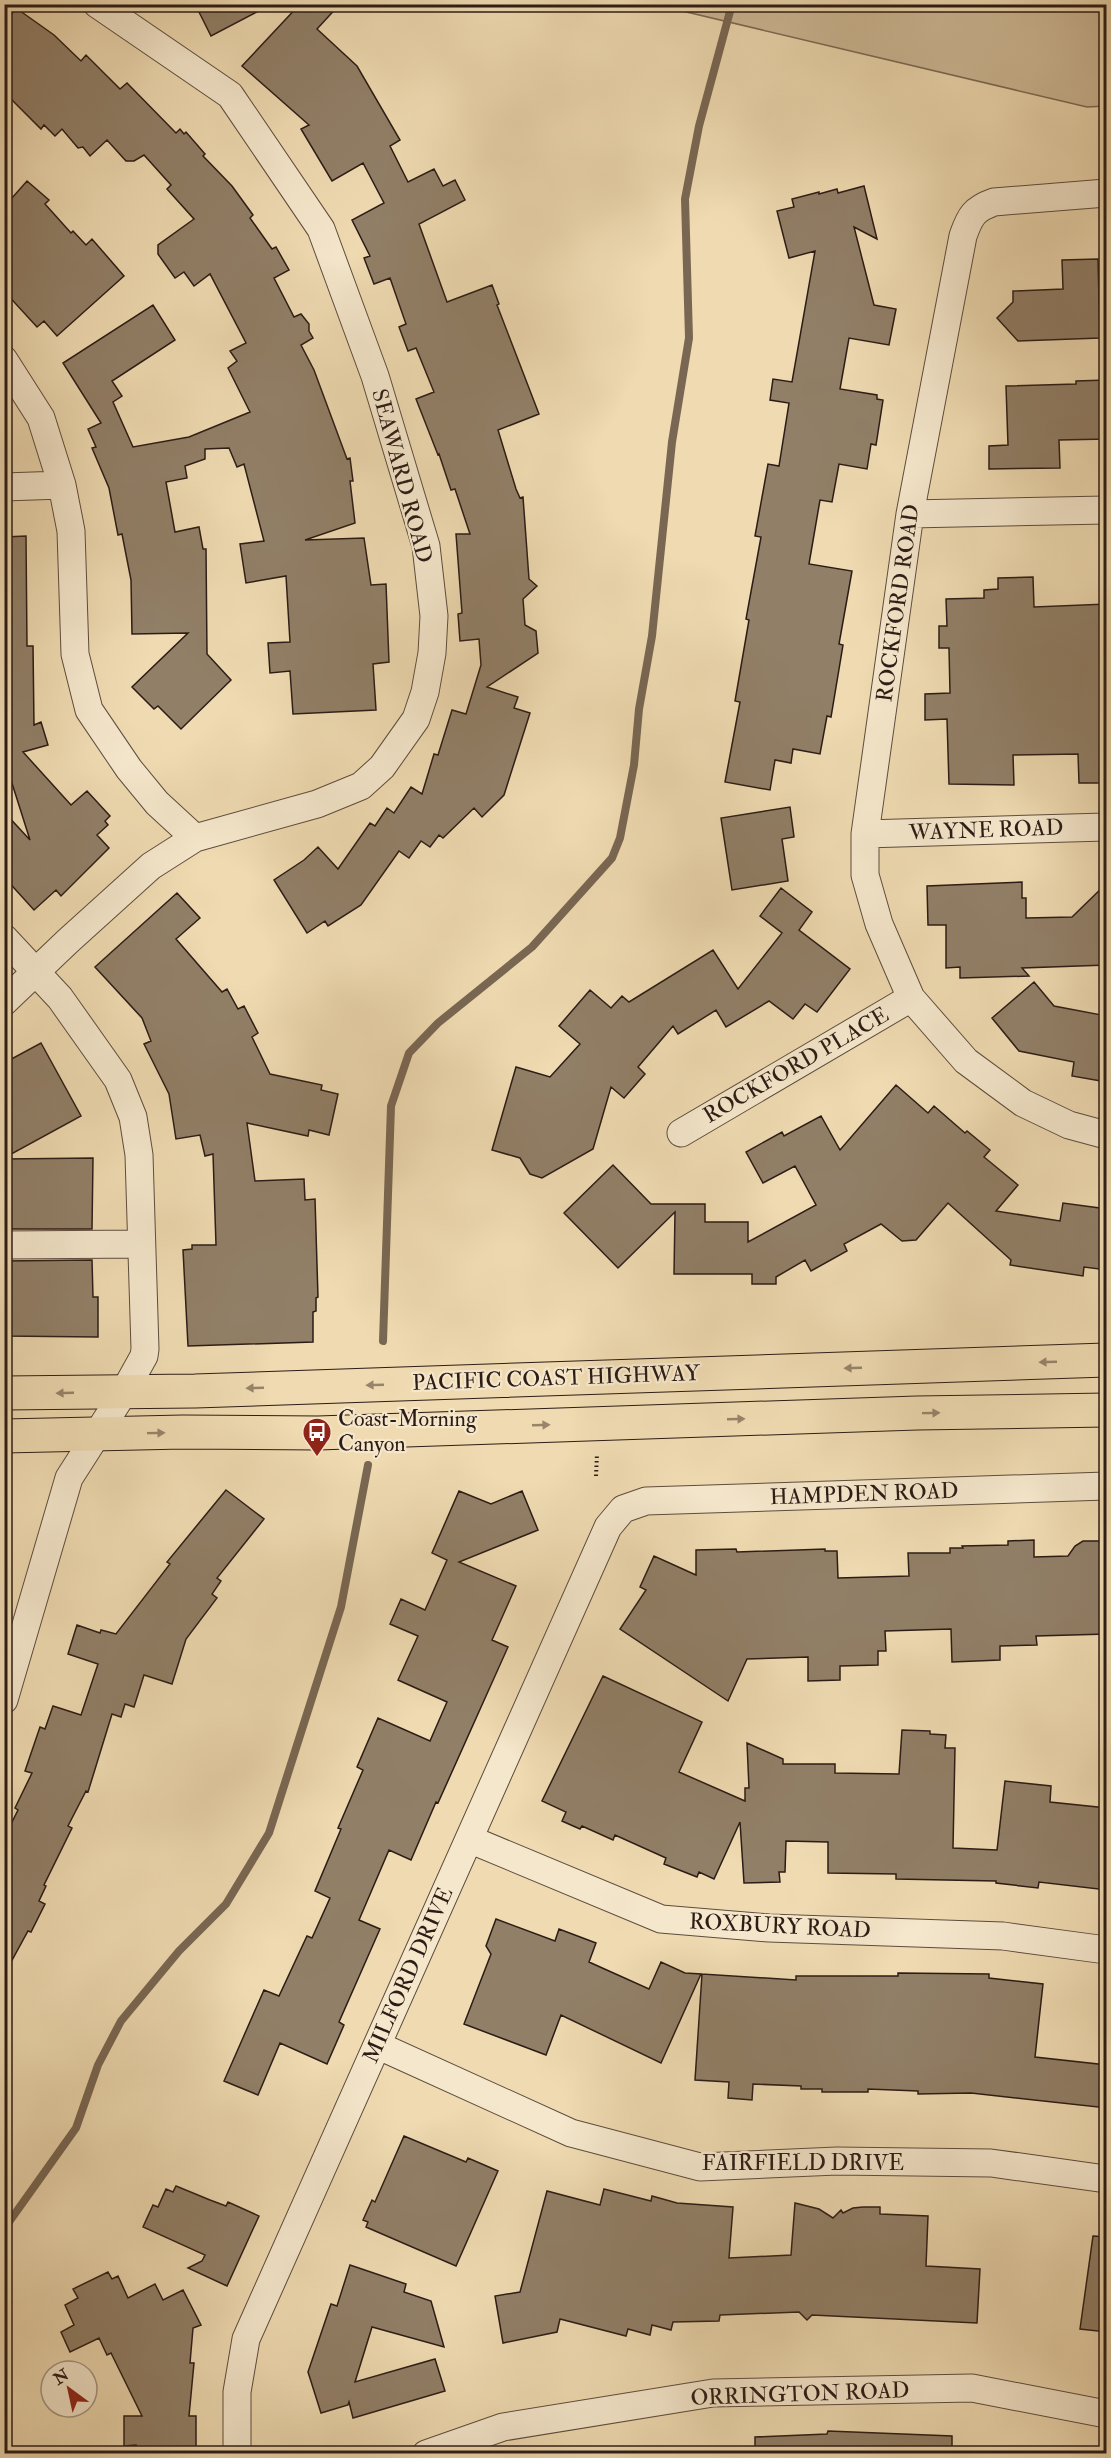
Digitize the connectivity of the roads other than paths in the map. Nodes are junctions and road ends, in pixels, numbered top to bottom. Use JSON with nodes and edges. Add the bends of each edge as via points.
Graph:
{"nodes":[{"id":1,"x":97,"y":4,"type":"edge"},
{"id":2,"x":1107,"y":193,"type":"edge"},
{"id":3,"x":4,"y":360,"type":"edge"},
{"id":4,"x":62,"y":485,"type":"junction"},
{"id":5,"x":4,"y":487,"type":"edge"},
{"id":6,"x":1107,"y":510,"type":"edge"},
{"id":7,"x":910,"y":514,"type":"junction"},
{"id":8,"x":1107,"y":827,"type":"edge"},
{"id":9,"x":865,"y":834,"type":"junction"},
{"id":10,"x":195,"y":838,"type":"junction"},
{"id":11,"x":4,"y":938,"type":"edge"},
{"id":12,"x":38,"y":972,"type":"junction"},
{"id":13,"x":911,"y":998,"type":"junction"},
{"id":14,"x":4,"y":1002,"type":"edge"},
{"id":15,"x":681,"y":1133,"type":"dead end"},
{"id":16,"x":1107,"y":1135,"type":"edge"},
{"id":17,"x":141,"y":1244,"type":"junction"},
{"id":18,"x":4,"y":1245,"type":"edge"},
{"id":19,"x":1107,"y":1360,"type":"edge"},
{"id":20,"x":124,"y":1392,"type":"junction"},
{"id":21,"x":4,"y":1393,"type":"edge"},
{"id":22,"x":1107,"y":1410,"type":"edge"},
{"id":23,"x":97,"y":1434,"type":"junction"},
{"id":24,"x":4,"y":1436,"type":"edge"},
{"id":25,"x":1107,"y":1486,"type":"edge"},
{"id":26,"x":623,"y":1509,"type":"joint"},
{"id":27,"x":7,"y":1686,"type":"edge"},
{"id":28,"x":469,"y":1839,"type":"junction"},
{"id":29,"x":1107,"y":1950,"type":"edge"},
{"id":30,"x":377,"y":2045,"type":"junction"},
{"id":31,"x":1107,"y":2179,"type":"edge"},
{"id":32,"x":1107,"y":2414,"type":"edge"},
{"id":33,"x":237,"y":2454,"type":"edge"},
{"id":34,"x":426,"y":2454,"type":"edge"}],
"edges":[{"from":1,"to":10,"type":"street","name":"SEAWARD ROAD","via":[[230,95],[321,229],[375,376],[426,546],[434,616],[425,692],[416,720],[382,767],[361,786],[317,804]]},
{"from":2,"to":7,"type":"street","name":"ROCKFORD ROAD","via":[[994,202],[978,208],[968,221]]},
{"from":3,"to":4,"type":"street","via":[[41,418]]},
{"from":4,"to":5,"type":"street"},
{"from":4,"to":10,"type":"street","via":[[71,531],[75,654],[89,710],[157,803]]},
{"from":6,"to":7,"type":"street"},
{"from":7,"to":9,"type":"street","name":"ROCKFORD ROAD"},
{"from":8,"to":9,"type":"street","name":"WAYNE ROAD"},
{"from":9,"to":13,"type":"street","name":"ROCKFORD ROAD","via":[[865,875],[879,924]]},
{"from":10,"to":12,"type":"street","name":"SEAWARD ROAD","via":[[151,866]]},
{"from":11,"to":12,"type":"street"},
{"from":12,"to":14,"type":"street","name":"SEAWARD ROAD"},
{"from":12,"to":17,"type":"street","via":[[118,1080],[133,1117],[140,1155]]},
{"from":13,"to":15,"type":"street","name":"ROCKFORD PLACE"},
{"from":13,"to":16,"type":"street","name":"ROCKFORD ROAD","via":[[966,1061],[1023,1103],[1069,1125]]},
{"from":17,"to":18,"type":"street"},
{"from":17,"to":20,"type":"street","via":[[145,1349]]},
{"from":19,"to":20,"type":"highway","name":"PACIFIC COAST HIGHWAY","one_way":true},
{"from":20,"to":21,"type":"highway","name":"PACIFIC COAST HIGHWAY","one_way":true},
{"from":20,"to":23,"type":"street"},
{"from":23,"to":22,"type":"highway","name":"PACIFIC COAST HIGHWAY","one_way":true,"via":[[318,1433]]},
{"from":23,"to":24,"type":"highway","name":"PACIFIC COAST HIGHWAY"},
{"from":23,"to":27,"type":"street","via":[[69,1478]]},
{"from":25,"to":26,"type":"street","name":"HAMPDEN ROAD","via":[[646,1501]]},
{"from":26,"to":28,"type":"street","name":"MILFORD DRIVE","via":[[608,1527]]},
{"from":28,"to":29,"type":"street","name":"ROXBURY ROAD","via":[[661,1919],[769,1928],[1003,1936]]},
{"from":28,"to":30,"type":"street","name":"MILFORD DRIVE"},
{"from":30,"to":31,"type":"street","name":"FAIRFIELD DRIVE","via":[[571,2133],[700,2166],[837,2161],[991,2163]]},
{"from":30,"to":33,"type":"street","name":"MILFORD DRIVE","via":[[246,2339],[237,2392]]},
{"from":32,"to":34,"type":"street","name":"ORRINGTON ROAD","via":[[972,2388],[713,2393],[503,2427]]}]}
